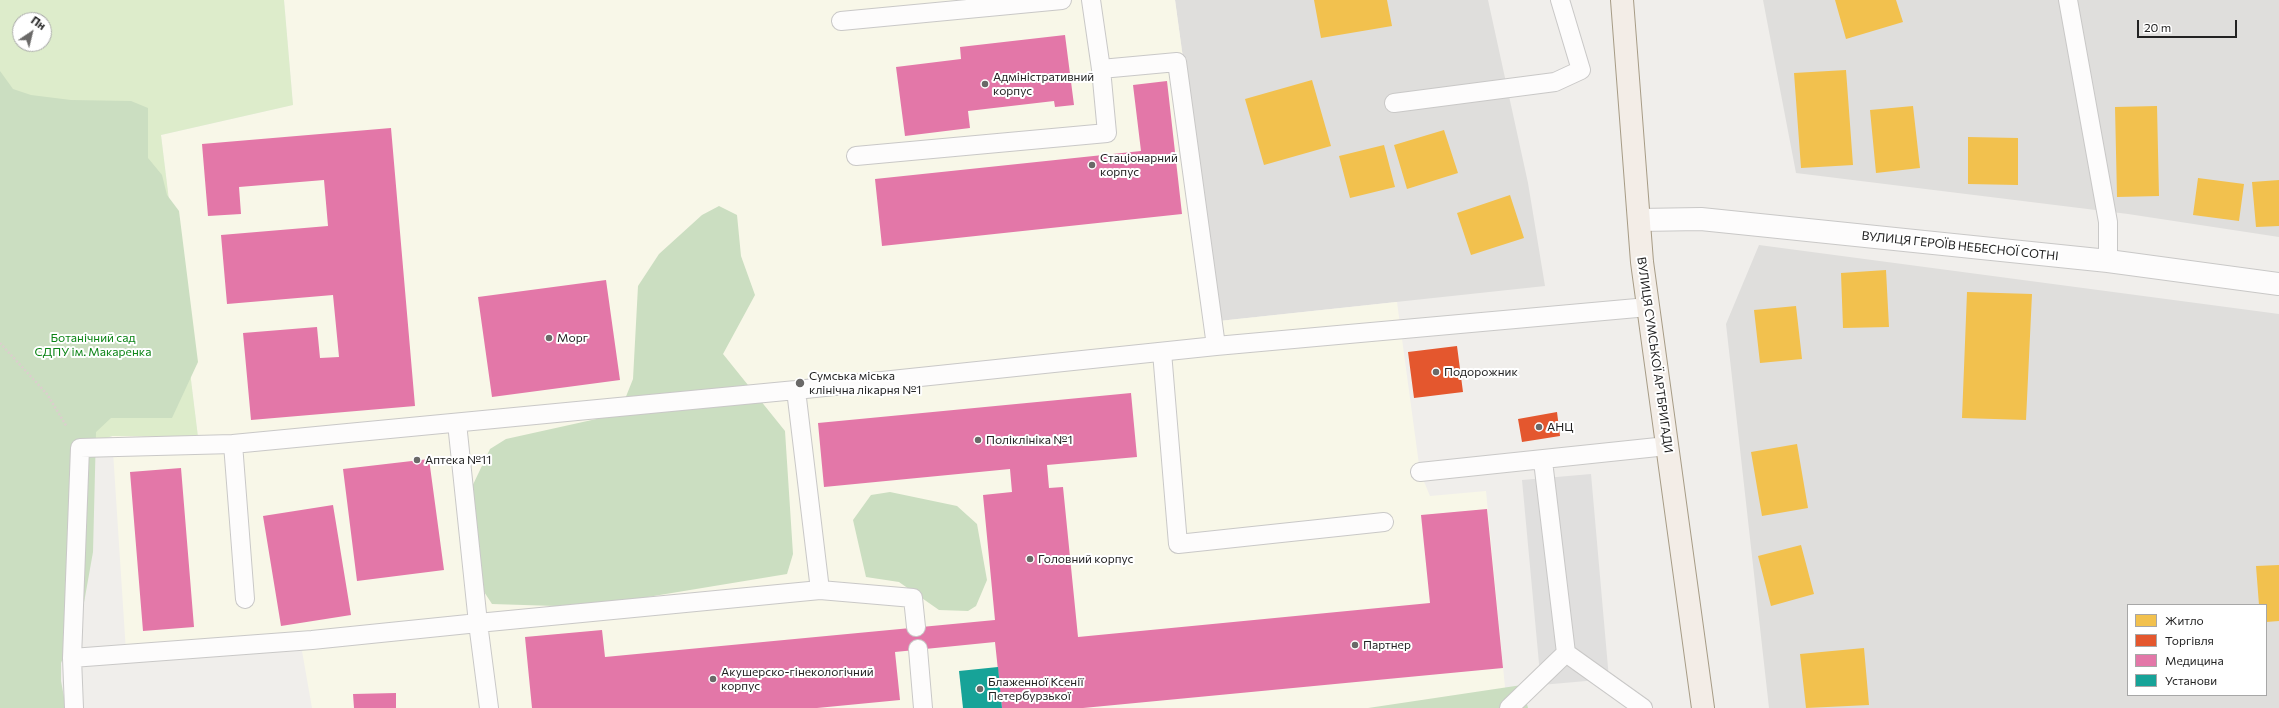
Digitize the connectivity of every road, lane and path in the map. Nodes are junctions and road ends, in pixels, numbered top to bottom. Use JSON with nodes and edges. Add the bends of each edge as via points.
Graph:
{"nodes":[{"id":1,"x":1062,"y":0,"type":"edge"},
{"id":2,"x":1091,"y":0,"type":"edge"},
{"id":3,"x":1560,"y":0,"type":"edge"},
{"id":4,"x":1622,"y":0,"type":"edge"},
{"id":5,"x":2068,"y":0,"type":"edge"},
{"id":6,"x":841,"y":21,"type":"dead end"},
{"id":7,"x":1101,"y":69,"type":"junction"},
{"id":8,"x":1394,"y":103,"type":"dead end"},
{"id":9,"x":856,"y":156,"type":"dead end"},
{"id":10,"x":1639,"y":220,"type":"junction"},
{"id":11,"x":2108,"y":261,"type":"junction"},
{"id":12,"x":2279,"y":284,"type":"edge"},
{"id":13,"x":1648,"y":307,"type":"junction"},
{"id":14,"x":0,"y":343,"type":"edge"},
{"id":15,"x":1216,"y":346,"type":"junction"},
{"id":16,"x":1162,"y":352,"type":"junction"},
{"id":17,"x":796,"y":390,"type":"junction"},
{"id":18,"x":457,"y":423,"type":"junction"},
{"id":19,"x":233,"y":444,"type":"junction"},
{"id":20,"x":1667,"y":446,"type":"junction"},
{"id":21,"x":80,"y":448,"type":"junction"},
{"id":22,"x":1543,"y":460,"type":"junction"},
{"id":23,"x":1420,"y":472,"type":"dead end"},
{"id":24,"x":1384,"y":522,"type":"dead end"},
{"id":25,"x":820,"y":590,"type":"junction"},
{"id":26,"x":245,"y":600,"type":"dead end"},
{"id":27,"x":478,"y":623,"type":"junction"},
{"id":28,"x":916,"y":628,"type":"dead end"},
{"id":29,"x":918,"y":650,"type":"dead end"},
{"id":30,"x":1566,"y":654,"type":"junction"},
{"id":31,"x":72,"y":658,"type":"junction"},
{"id":32,"x":74,"y":708,"type":"edge"},
{"id":33,"x":489,"y":708,"type":"edge"},
{"id":34,"x":923,"y":708,"type":"edge"},
{"id":35,"x":1509,"y":708,"type":"edge"},
{"id":36,"x":1643,"y":708,"type":"edge"},
{"id":37,"x":1703,"y":708,"type":"edge"}],
"edges":[{"from":1,"to":6,"type":"lane"},
{"from":2,"to":7,"type":"lane"},
{"from":3,"to":8,"type":"lane","via":[[1581,70],[1555,82]]},
{"from":4,"to":10,"type":"main road","name":"ВУЛИЦЯ СУМСЬКОЇ АРТБРИГАДИ"},
{"from":5,"to":11,"type":"lane","via":[[2108,222]]},
{"from":7,"to":9,"type":"lane","via":[[1107,133]]},
{"from":7,"to":15,"type":"lane","via":[[1177,62]]},
{"from":10,"to":11,"type":"street","name":"ВУЛИЦЯ ГЕРОЇВ НЕБЕСНОЇ СОТНІ","via":[[1701,219]]},
{"from":10,"to":13,"type":"main road","name":"ВУЛИЦЯ СУМСЬКОЇ АРТБРИГАДИ"},
{"from":11,"to":12,"type":"street","name":"ВУЛИЦЯ ГЕРОЇВ НЕБЕСНОЇ СОТНІ"},
{"from":13,"to":15,"type":"lane"},
{"from":13,"to":20,"type":"main road","name":"ВУЛИЦЯ СУМСЬКОЇ АРТБРИГАДИ"},
{"from":14,"to":21,"type":"path","via":[[46,394]]},
{"from":15,"to":16,"type":"lane"},
{"from":16,"to":17,"type":"lane"},
{"from":16,"to":24,"type":"lane","via":[[1178,544]]},
{"from":17,"to":18,"type":"lane"},
{"from":17,"to":25,"type":"lane"},
{"from":18,"to":19,"type":"lane"},
{"from":18,"to":27,"type":"lane"},
{"from":19,"to":21,"type":"lane"},
{"from":19,"to":26,"type":"lane"},
{"from":20,"to":22,"type":"lane"},
{"from":20,"to":37,"type":"main road","name":"ВУЛИЦЯ СУМСЬКОЇ АРТБРИГАДИ"},
{"from":21,"to":31,"type":"lane"},
{"from":22,"to":23,"type":"lane"},
{"from":22,"to":30,"type":"lane"},
{"from":25,"to":27,"type":"lane"},
{"from":25,"to":28,"type":"lane","via":[[913,598]]},
{"from":27,"to":31,"type":"lane","via":[[312,640]]},
{"from":27,"to":33,"type":"lane"},
{"from":29,"to":34,"type":"lane"},
{"from":30,"to":35,"type":"lane"},
{"from":30,"to":36,"type":"lane"},
{"from":31,"to":32,"type":"lane"}]}
